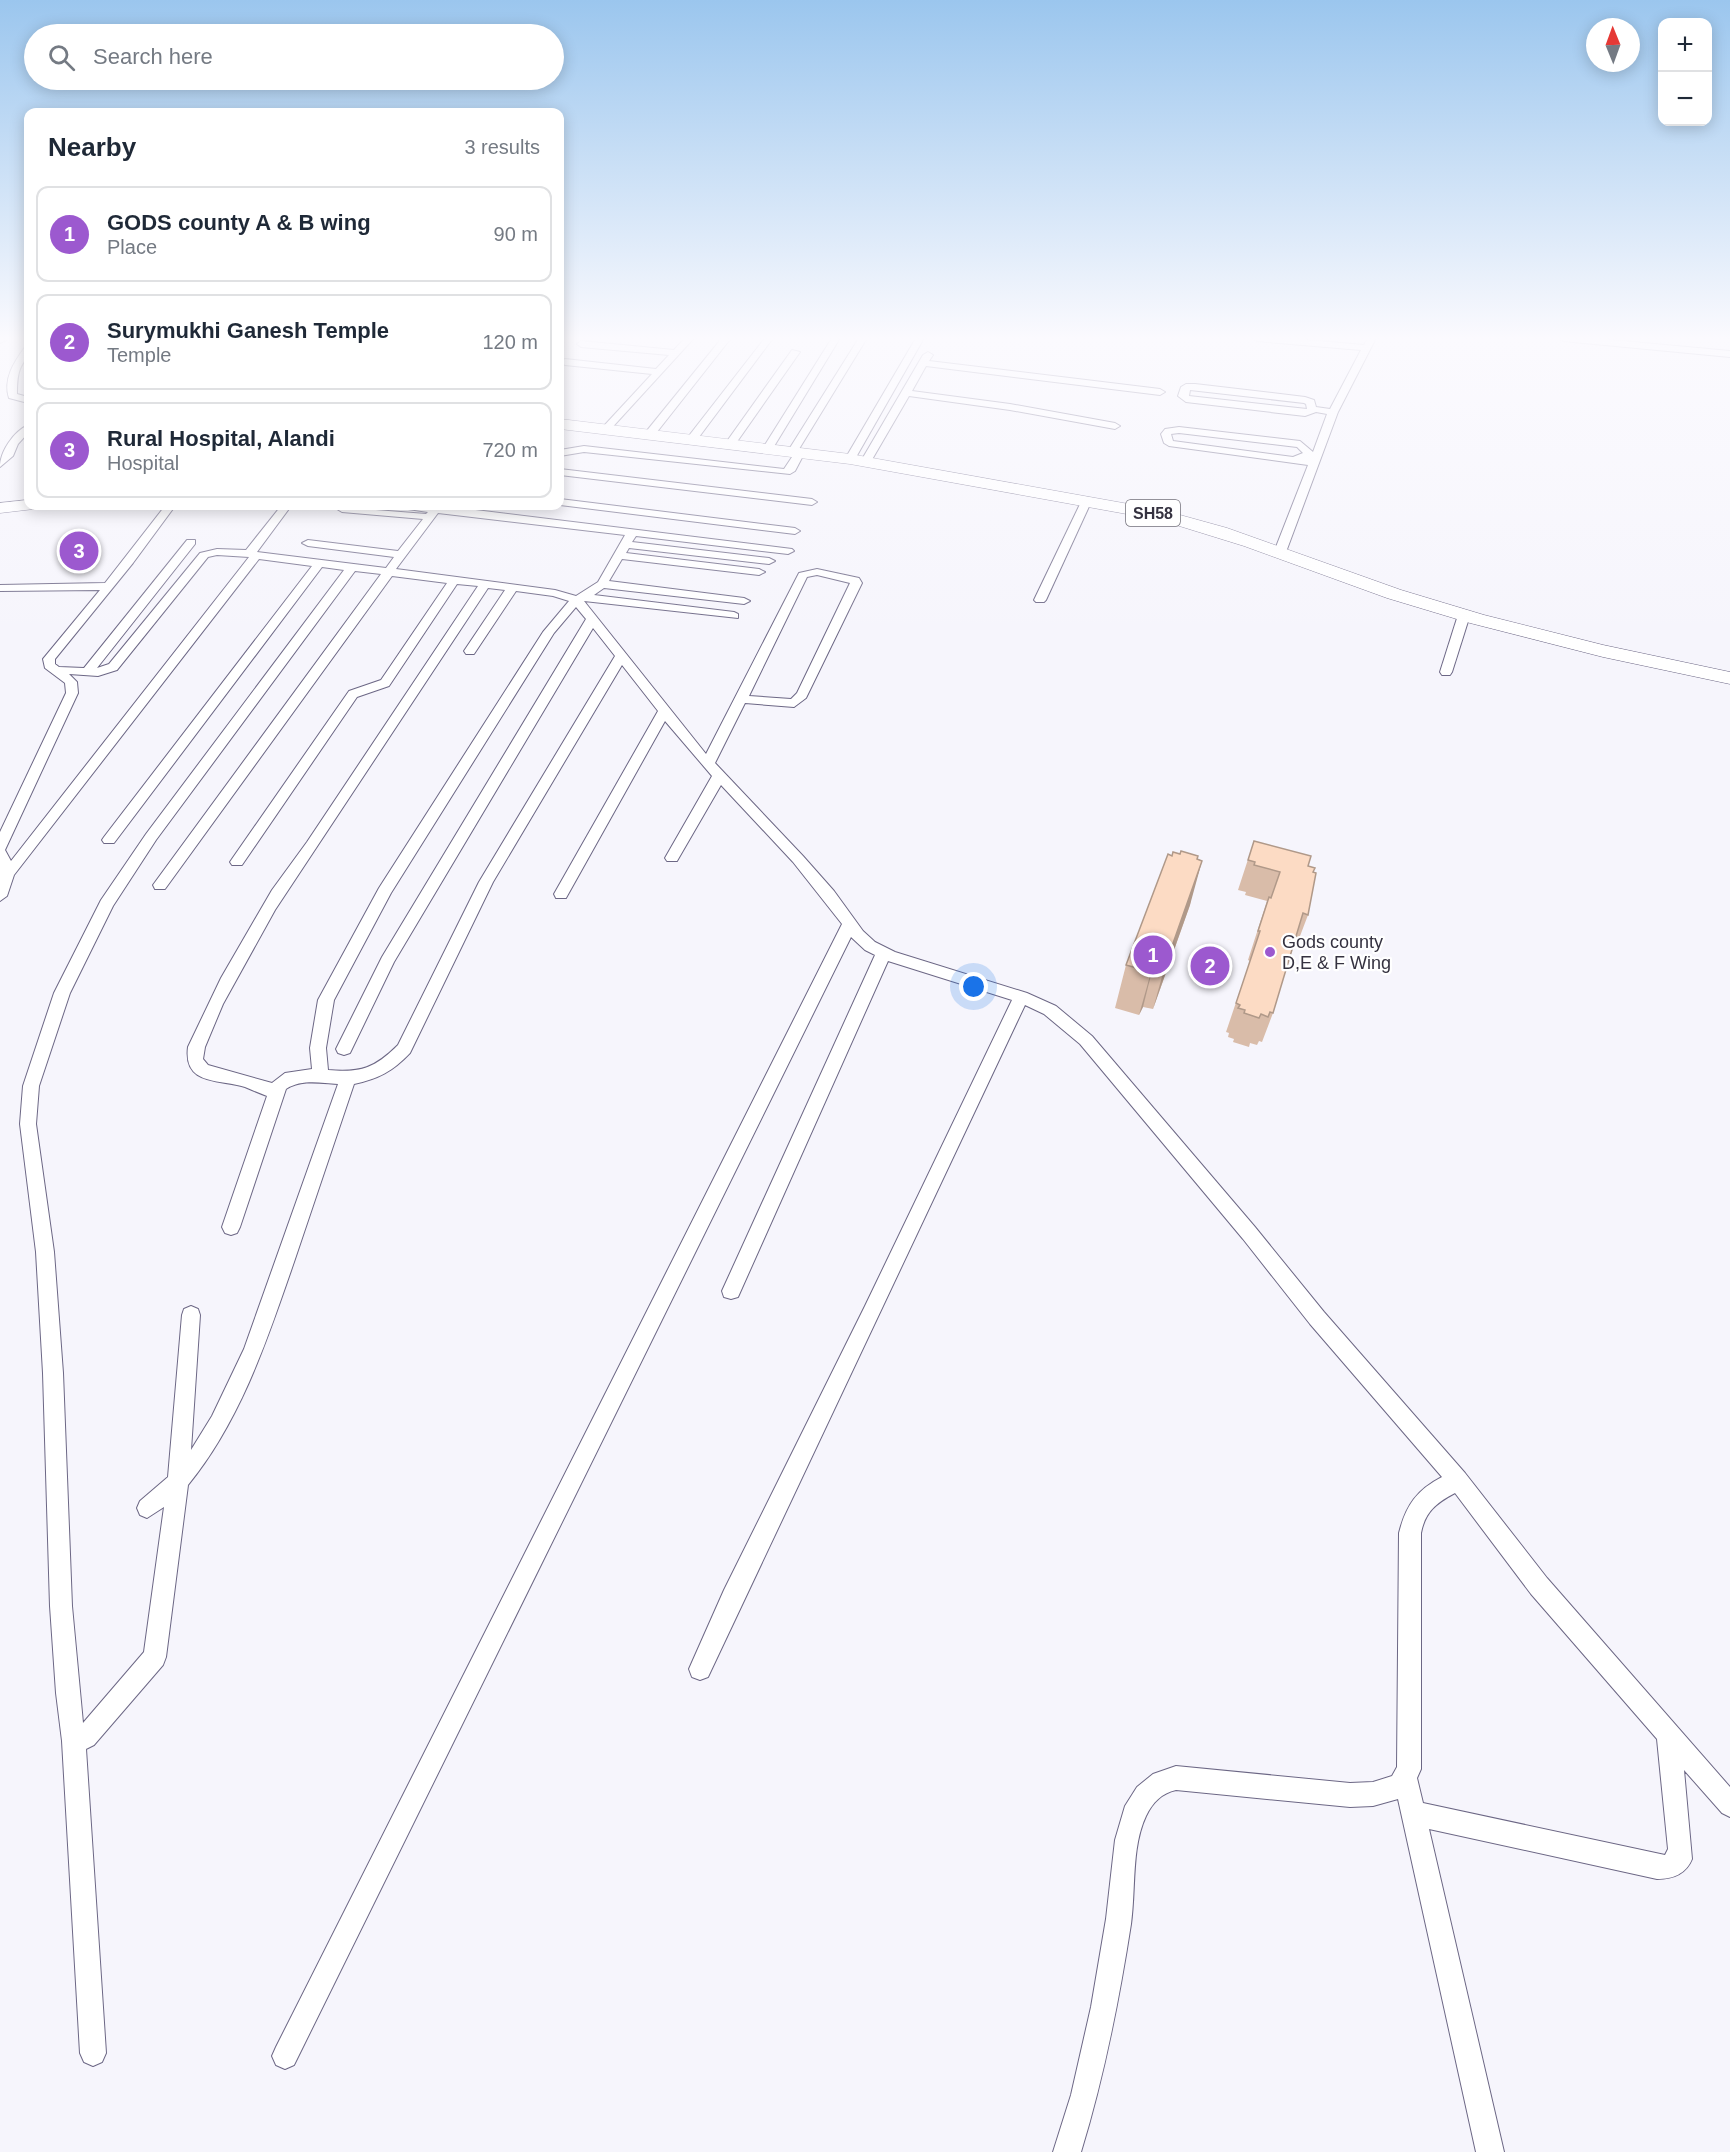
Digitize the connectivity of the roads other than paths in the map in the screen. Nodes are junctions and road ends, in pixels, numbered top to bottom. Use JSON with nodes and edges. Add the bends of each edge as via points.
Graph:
{"nodes":[{"id":1,"x":18,"y":438,"type":"edge"},
{"id":2,"x":678,"y":438,"type":"edge"},
{"id":3,"x":734,"y":438,"type":"edge"},
{"id":4,"x":774,"y":438,"type":"edge"},
{"id":5,"x":805,"y":438,"type":"edge"},
{"id":6,"x":868,"y":438,"type":"edge"},
{"id":7,"x":874,"y":438,"type":"edge"},
{"id":8,"x":1167,"y":438,"type":"edge"},
{"id":9,"x":1252,"y":438,"type":"edge"},
{"id":10,"x":1323,"y":438,"type":"edge"},
{"id":11,"x":692,"y":440,"type":"joint"},
{"id":12,"x":730,"y":444,"type":"junction"},
{"id":13,"x":768,"y":448,"type":"junction"},
{"id":14,"x":564,"y":452,"type":"edge"},
{"id":15,"x":797,"y":452,"type":"junction"},
{"id":16,"x":858,"y":460,"type":"junction"},
{"id":17,"x":1295,"y":460,"type":"junction"},
{"id":18,"x":1314,"y":463,"type":"junction"},
{"id":19,"x":0,"y":464,"type":"edge"},
{"id":20,"x":564,"y":472,"type":"edge"},
{"id":21,"x":1087,"y":500,"type":"junction"},
{"id":22,"x":564,"y":502,"type":"edge"},
{"id":23,"x":812,"y":502,"type":"dead end"},
{"id":24,"x":24,"y":505,"type":"edge"},
{"id":25,"x":0,"y":508,"type":"edge"},
{"id":26,"x":167,"y":510,"type":"edge"},
{"id":27,"x":283,"y":510,"type":"edge"},
{"id":28,"x":434,"y":510,"type":"edge"},
{"id":29,"x":795,"y":531,"type":"dead end"},
{"id":30,"x":632,"y":533,"type":"junction"},
{"id":31,"x":191,"y":542,"type":"dead end"},
{"id":32,"x":308,"y":543,"type":"dead end"},
{"id":33,"x":625,"y":544,"type":"junction"},
{"id":34,"x":788,"y":551,"type":"dead end"},
{"id":35,"x":1280,"y":552,"type":"junction"},
{"id":36,"x":253,"y":554,"type":"junction"},
{"id":37,"x":401,"y":555,"type":"junction"},
{"id":38,"x":619,"y":555,"type":"junction"},
{"id":39,"x":769,"y":561,"type":"dead end"},
{"id":40,"x":319,"y":564,"type":"junction"},
{"id":41,"x":351,"y":568,"type":"junction"},
{"id":42,"x":388,"y":572,"type":"junction"},
{"id":43,"x":759,"y":572,"type":"dead end"},
{"id":44,"x":454,"y":580,"type":"junction"},
{"id":45,"x":485,"y":584,"type":"junction"},
{"id":46,"x":602,"y":584,"type":"junction"},
{"id":47,"x":109,"y":586,"type":"junction"},
{"id":48,"x":513,"y":587,"type":"junction"},
{"id":49,"x":0,"y":588,"type":"edge"},
{"id":50,"x":581,"y":599,"type":"junction"},
{"id":51,"x":1040,"y":600,"type":"dead end"},
{"id":52,"x":744,"y":601,"type":"dead end"},
{"id":53,"x":1464,"y":615,"type":"junction"},
{"id":54,"x":734,"y":616,"type":"dead end"},
{"id":55,"x":593,"y":618,"type":"junction"},
{"id":56,"x":470,"y":651,"type":"dead end"},
{"id":57,"x":621,"y":656,"type":"junction"},
{"id":58,"x":54,"y":670,"type":"junction"},
{"id":59,"x":88,"y":671,"type":"junction"},
{"id":60,"x":1446,"y":672,"type":"dead end"},
{"id":61,"x":1730,"y":678,"type":"edge"},
{"id":62,"x":740,"y":699,"type":"junction"},
{"id":63,"x":664,"y":711,"type":"junction"},
{"id":64,"x":714,"y":770,"type":"junction"},
{"id":65,"x":5,"y":824,"type":"edge"},
{"id":66,"x":109,"y":840,"type":"dead end"},
{"id":67,"x":0,"y":847,"type":"edge"},
{"id":68,"x":0,"y":854,"type":"edge"},
{"id":69,"x":672,"y":858,"type":"dead end"},
{"id":70,"x":237,"y":862,"type":"dead end"},
{"id":71,"x":7,"y":872,"type":"junction"},
{"id":72,"x":160,"y":885,"type":"dead end"},
{"id":73,"x":561,"y":894,"type":"dead end"},
{"id":74,"x":0,"y":896,"type":"edge"},
{"id":75,"x":850,"y":924,"type":"junction"},
{"id":76,"x":884,"y":953,"type":"junction"},
{"id":77,"x":1021,"y":997,"type":"junction"},
{"id":78,"x":345,"y":1049,"type":"dead end"},
{"id":79,"x":321,"y":1078,"type":"junction"},
{"id":80,"x":348,"y":1078,"type":"junction"},
{"id":81,"x":276,"y":1090,"type":"junction"},
{"id":82,"x":231,"y":1227,"type":"dead end"},
{"id":83,"x":731,"y":1291,"type":"dead end"},
{"id":84,"x":191,"y":1315,"type":"dead end"},
{"id":85,"x":1458,"y":1480,"type":"junction"},
{"id":86,"x":178,"y":1482,"type":"junction"},
{"id":87,"x":147,"y":1509,"type":"dead end"},
{"id":88,"x":700,"y":1669,"type":"dead end"},
{"id":89,"x":1668,"y":1733,"type":"junction"},
{"id":90,"x":74,"y":1741,"type":"junction"},
{"id":91,"x":1405,"y":1778,"type":"junction"},
{"id":92,"x":1730,"y":1805,"type":"edge"},
{"id":93,"x":1413,"y":1813,"type":"junction"},
{"id":94,"x":93,"y":2053,"type":"dead end"},
{"id":95,"x":285,"y":2056,"type":"dead end"},
{"id":96,"x":1067,"y":2152,"type":"edge"},
{"id":97,"x":1490,"y":2152,"type":"edge"}],
"edges":[{"from":1,"to":19,"type":"street"},
{"from":2,"to":11,"type":"main road","number":"SH58"},
{"from":3,"to":12,"type":"street"},
{"from":4,"to":13,"type":"street"},
{"from":5,"to":15,"type":"street"},
{"from":6,"to":16,"type":"street"},
{"from":7,"to":16,"type":"street"},
{"from":8,"to":17,"type":"street","via":[[1168,443]]},
{"from":9,"to":17,"type":"street","via":[[1300,444],[1309,454]]},
{"from":10,"to":18,"type":"street"},
{"from":11,"to":12,"type":"main road","number":"SH58"},
{"from":12,"to":13,"type":"main road","number":"SH58"},
{"from":13,"to":15,"type":"main road","number":"SH58"},
{"from":14,"to":15,"type":"street","via":[[584,449],[786,472]]},
{"from":15,"to":16,"type":"main road","number":"SH58"},
{"from":16,"to":21,"type":"main road","number":"SH58"},
{"from":17,"to":18,"type":"street"},
{"from":18,"to":35,"type":"street"},
{"from":20,"to":23,"type":"street"},
{"from":21,"to":35,"type":"main road","number":"SH58","via":[[1212,527]]},
{"from":21,"to":51,"type":"street"},
{"from":22,"to":29,"type":"street"},
{"from":24,"to":25,"type":"main road"},
{"from":26,"to":47,"type":"street"},
{"from":27,"to":36,"type":"street"},
{"from":28,"to":30,"type":"street"},
{"from":28,"to":37,"type":"street"},
{"from":30,"to":33,"type":"street"},
{"from":30,"to":34,"type":"street"},
{"from":31,"to":59,"type":"street"},
{"from":32,"to":37,"type":"street"},
{"from":33,"to":38,"type":"street"},
{"from":33,"to":39,"type":"street"},
{"from":35,"to":53,"type":"main road","number":"SH58","via":[[1393,594]]},
{"from":36,"to":40,"type":"street"},
{"from":36,"to":59,"type":"street","via":[[204,555],[113,667]]},
{"from":36,"to":71,"type":"street"},
{"from":37,"to":42,"type":"street"},
{"from":38,"to":43,"type":"street"},
{"from":38,"to":46,"type":"street"},
{"from":40,"to":41,"type":"street"},
{"from":40,"to":66,"type":"street"},
{"from":41,"to":42,"type":"street"},
{"from":41,"to":90,"type":"street","via":[[151,837],[106,904],[62,993],[31,1086],[28,1124],[45,1252],[61,1606]]},
{"from":42,"to":44,"type":"street"},
{"from":42,"to":72,"type":"street"},
{"from":44,"to":45,"type":"street"},
{"from":44,"to":70,"type":"street","via":[[385,683],[352,694]]},
{"from":45,"to":48,"type":"street"},
{"from":45,"to":81,"type":"street","via":[[278,893],[196,1047],[195,1061],[199,1067],[221,1077]]},
{"from":46,"to":50,"type":"street"},
{"from":46,"to":52,"type":"street"},
{"from":47,"to":49,"type":"street"},
{"from":47,"to":58,"type":"street","via":[[54,650],[49,659]]},
{"from":48,"to":50,"type":"street"},
{"from":48,"to":56,"type":"street"},
{"from":50,"to":54,"type":"street"},
{"from":50,"to":55,"type":"street"},
{"from":50,"to":79,"type":"street","via":[[563,612],[384,892],[326,1000],[318,1048]]},
{"from":53,"to":60,"type":"street"},
{"from":53,"to":61,"type":"main road","number":"SH58"},
{"from":55,"to":57,"type":"street"},
{"from":55,"to":78,"type":"street","via":[[387,961]]},
{"from":57,"to":63,"type":"street"},
{"from":57,"to":80,"type":"street","via":[[486,882],[404,1049],[375,1074]]},
{"from":58,"to":59,"type":"street"},
{"from":58,"to":65,"type":"street","via":[[71,682],[72,693]]},
{"from":62,"to":62,"type":"street","via":[[794,703],[802,695],[855,580],[817,572],[803,576]]},
{"from":62,"to":64,"type":"street"},
{"from":63,"to":64,"type":"street"},
{"from":63,"to":73,"type":"street"},
{"from":64,"to":69,"type":"street"},
{"from":64,"to":75,"type":"street","via":[[798,859]]},
{"from":65,"to":67,"type":"street"},
{"from":68,"to":71,"type":"street"},
{"from":71,"to":74,"type":"street"},
{"from":75,"to":76,"type":"street","via":[[870,946]]},
{"from":75,"to":95,"type":"street"},
{"from":76,"to":77,"type":"street"},
{"from":76,"to":83,"type":"street"},
{"from":77,"to":85,"type":"street","via":[[1058,1016],[1086,1040],[1317,1318]]},
{"from":77,"to":88,"type":"street"},
{"from":79,"to":80,"type":"street"},
{"from":79,"to":81,"type":"street","via":[[290,1077]]},
{"from":80,"to":86,"type":"street","via":[[245,1368],[213,1432]]},
{"from":81,"to":82,"type":"street"},
{"from":84,"to":86,"type":"street"},
{"from":85,"to":89,"type":"street","via":[[1539,1586]]},
{"from":85,"to":91,"type":"street","via":[[1419,1504],[1410,1533],[1409,1769]]},
{"from":86,"to":87,"type":"street"},
{"from":86,"to":90,"type":"street","via":[[155,1657],[86,1737]]},
{"from":89,"to":92,"type":"street"},
{"from":89,"to":93,"type":"street","via":[[1680,1859],[1668,1867]]},
{"from":90,"to":94,"type":"street"},
{"from":91,"to":93,"type":"street"},
{"from":91,"to":96,"type":"street","via":[[1400,1786],[1390,1790],[1350,1795],[1170,1779],[1155,1785],[1143,1798],[1129,1828],[1119,1918],[1097,2047]]},
{"from":93,"to":97,"type":"street"}]}
